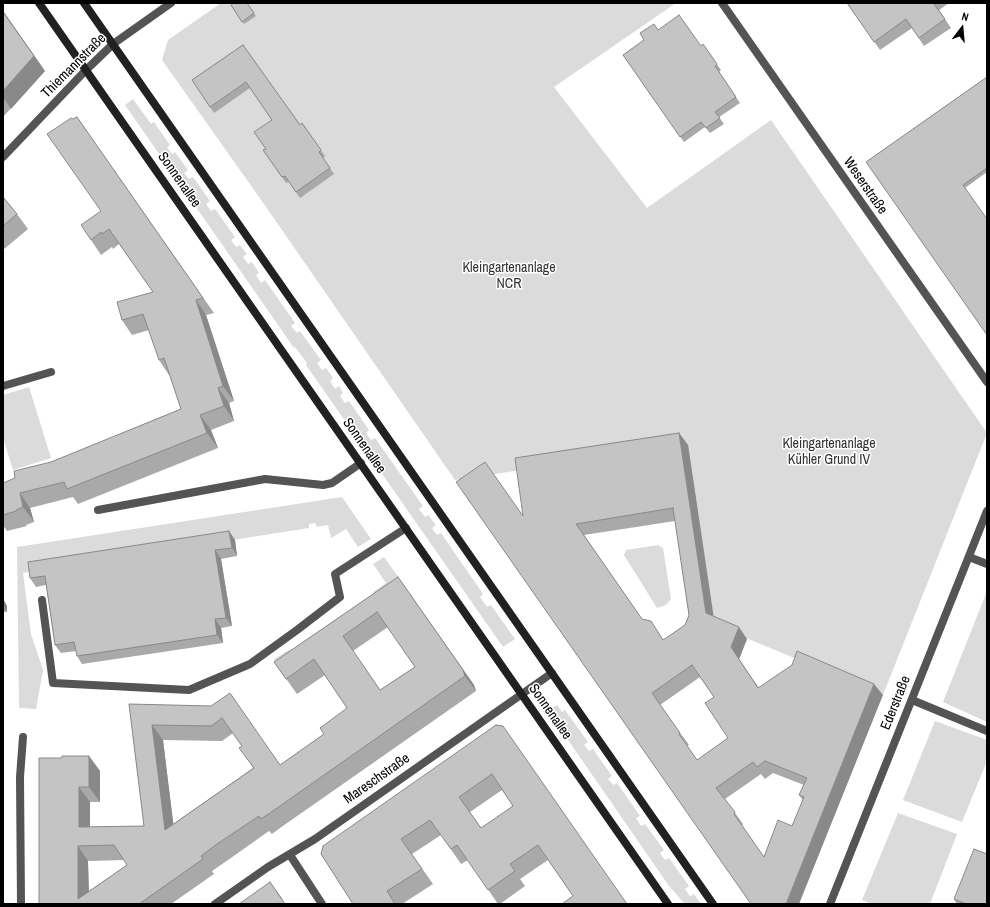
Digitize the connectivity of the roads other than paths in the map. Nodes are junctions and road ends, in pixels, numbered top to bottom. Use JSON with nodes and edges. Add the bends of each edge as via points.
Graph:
{"nodes":[{"id":1,"x":39,"y":3,"type":"edge"},
{"id":2,"x":84,"y":3,"type":"edge"},
{"id":3,"x":171,"y":3,"type":"edge"},
{"id":4,"x":722,"y":3,"type":"edge"},
{"id":5,"x":113,"y":44,"type":"junction"},
{"id":6,"x":86,"y":70,"type":"junction"},
{"id":7,"x":3,"y":157,"type":"edge"},
{"id":8,"x":51,"y":372,"type":"dead end"},
{"id":9,"x":987,"y":382,"type":"edge"},
{"id":10,"x":3,"y":386,"type":"edge"},
{"id":11,"x":361,"y":464,"type":"junction"},
{"id":12,"x":98,"y":510,"type":"dead end"},
{"id":13,"x":987,"y":511,"type":"edge"},
{"id":14,"x":406,"y":528,"type":"junction"},
{"id":15,"x":969,"y":557,"type":"junction"},
{"id":16,"x":987,"y":564,"type":"edge"},
{"id":17,"x":42,"y":600,"type":"dead end"},
{"id":18,"x":552,"y":673,"type":"junction"},
{"id":19,"x":522,"y":694,"type":"junction"},
{"id":20,"x":912,"y":700,"type":"junction"},
{"id":21,"x":987,"y":731,"type":"edge"},
{"id":22,"x":22,"y":737,"type":"dead end"},
{"id":23,"x":290,"y":855,"type":"junction"},
{"id":24,"x":21,"y":904,"type":"edge"},
{"id":25,"x":215,"y":904,"type":"edge"},
{"id":26,"x":322,"y":904,"type":"edge"},
{"id":27,"x":668,"y":904,"type":"edge"},
{"id":28,"x":713,"y":904,"type":"edge"},
{"id":29,"x":830,"y":904,"type":"edge"}],
"edges":[{"from":1,"to":6,"type":"main road","name":"Sonnenallee"},
{"from":2,"to":5,"type":"main road","name":"Sonnenallee"},
{"from":3,"to":5,"type":"street","name":"Thiemannstraße"},
{"from":4,"to":9,"type":"street","name":"Weserstraße"},
{"from":5,"to":6,"type":"street","name":"Thiemannstraße"},
{"from":5,"to":18,"type":"main road","name":"Sonnenallee"},
{"from":6,"to":7,"type":"street","name":"Thiemannstraße"},
{"from":6,"to":11,"type":"main road","name":"Sonnenallee"},
{"from":8,"to":10,"type":"street"},
{"from":11,"to":12,"type":"street","via":[[332,483],[323,485],[265,479]]},
{"from":11,"to":14,"type":"main road","name":"Sonnenallee"},
{"from":13,"to":15,"type":"street","name":"Ederstraße"},
{"from":14,"to":17,"type":"street","via":[[335,574],[340,597],[297,630],[250,664],[189,690],[53,683]]},
{"from":14,"to":19,"type":"main road","name":"Sonnenallee"},
{"from":15,"to":16,"type":"street"},
{"from":15,"to":20,"type":"street","name":"Ederstraße"},
{"from":18,"to":19,"type":"street","name":"Mareschstraße"},
{"from":18,"to":28,"type":"main road","name":"Sonnenallee"},
{"from":19,"to":23,"type":"street","name":"Mareschstraße"},
{"from":19,"to":27,"type":"main road","name":"Sonnenallee"},
{"from":20,"to":21,"type":"street"},
{"from":20,"to":29,"type":"street","name":"Ederstraße"},
{"from":22,"to":24,"type":"street"},
{"from":23,"to":25,"type":"street","name":"Mareschstraße"},
{"from":23,"to":26,"type":"street"}]}
